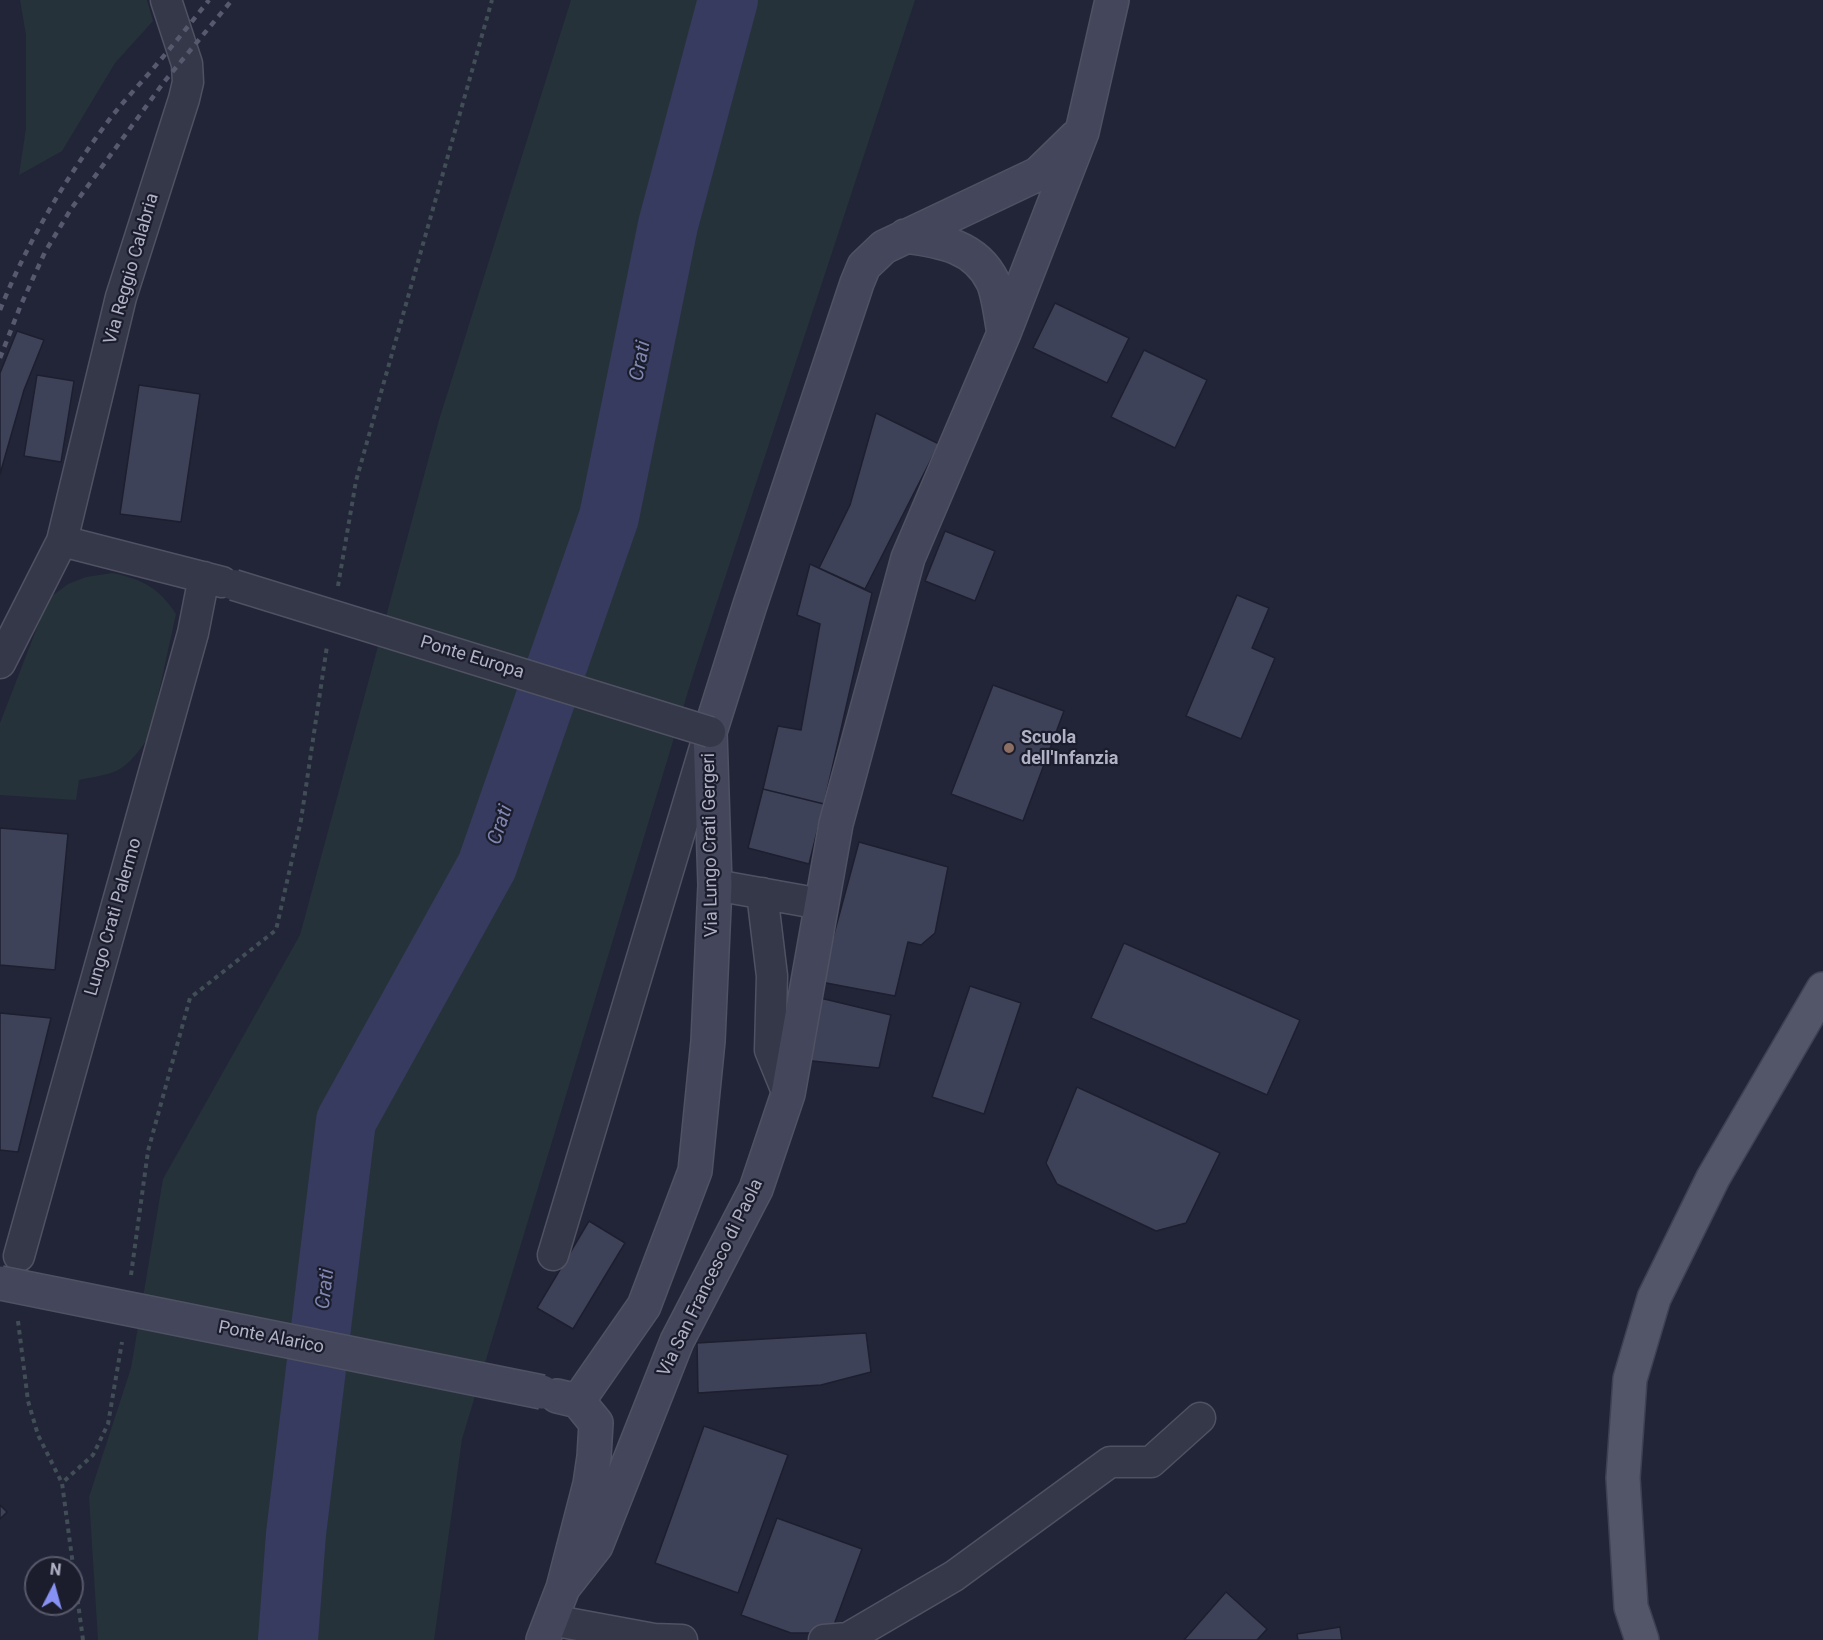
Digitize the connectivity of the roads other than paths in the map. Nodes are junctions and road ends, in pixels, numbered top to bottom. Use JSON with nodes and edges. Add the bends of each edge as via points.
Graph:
{"nodes":[{"id":1,"x":166,"y":0,"type":"edge"},
{"id":2,"x":1112,"y":0,"type":"edge"},
{"id":3,"x":1082,"y":132,"type":"junction"},
{"id":4,"x":905,"y":236,"type":"junction"},
{"id":5,"x":1004,"y":333,"type":"junction"},
{"id":6,"x":62,"y":541,"type":"junction"},
{"id":7,"x":204,"y":577,"type":"junction"},
{"id":8,"x":0,"y":663,"type":"edge"},
{"id":9,"x":710,"y":732,"type":"junction"},
{"id":10,"x":715,"y":885,"type":"junction"},
{"id":11,"x":762,"y":893,"type":"junction"},
{"id":12,"x":821,"y":903,"type":"junction"},
{"id":13,"x":1823,"y":989,"type":"edge"},
{"id":14,"x":788,"y":1094,"type":"junction"},
{"id":15,"x":552,"y":1255,"type":"dead end"},
{"id":16,"x":19,"y":1256,"type":"dead end"},
{"id":17,"x":0,"y":1283,"type":"edge"},
{"id":18,"x":578,"y":1401,"type":"junction"},
{"id":19,"x":1200,"y":1418,"type":"dead end"},
{"id":20,"x":563,"y":1588,"type":"junction"},
{"id":21,"x":547,"y":1630,"type":"edge"},
{"id":22,"x":682,"y":1640,"type":"edge"},
{"id":23,"x":824,"y":1640,"type":"edge"},
{"id":24,"x":1642,"y":1640,"type":"edge"}],
"edges":[{"from":1,"to":6,"type":"street","name":"Via Reggio Calabria","via":[[187,64],[188,82],[121,297]]},
{"from":2,"to":3,"type":"street","name":"Via San Francesco di Paola"},
{"from":3,"to":4,"type":"street","via":[[1038,174]]},
{"from":3,"to":5,"type":"street","name":"Via San Francesco di Paola"},
{"from":4,"to":5,"type":"street","via":[[963,250],[981,263],[994,284]]},
{"from":4,"to":9,"type":"street","via":[[884,247],[864,266],[856,283]]},
{"from":5,"to":12,"type":"street","name":"Via San Francesco di Paola","via":[[908,558],[836,824]]},
{"from":6,"to":7,"type":"street","name":"Ponte Europa"},
{"from":6,"to":8,"type":"street","name":"Via Reggio Calabria"},
{"from":7,"to":9,"type":"street","name":"Ponte Europa","bridge":true},
{"from":7,"to":16,"type":"street","name":"Lungo Crati Palermo","via":[[193,633]]},
{"from":9,"to":10,"type":"street","name":"Via Lungo Crati Gergeri"},
{"from":9,"to":15,"type":"street","name":"Via Lungo Crati Gergeri"},
{"from":10,"to":11,"type":"street"},
{"from":10,"to":18,"type":"street","name":"Via Lungo Crati Gergeri","via":[[708,1041],[695,1171],[644,1306]]},
{"from":11,"to":12,"type":"street"},
{"from":11,"to":14,"type":"street","via":[[772,976],[770,1050]]},
{"from":12,"to":14,"type":"street","name":"Via San Francesco di Paola"},
{"from":13,"to":24,"type":"main road","via":[[1713,1178],[1654,1298],[1630,1379],[1623,1478],[1631,1606]]},
{"from":14,"to":20,"type":"street","name":"Via San Francesco di Paola","via":[[756,1189],[677,1341],[596,1546]]},
{"from":17,"to":18,"type":"street","name":"Ponte Alarico","bridge":true},
{"from":18,"to":20,"type":"street","via":[[596,1423],[594,1457]]},
{"from":19,"to":23,"type":"street","via":[[1150,1462],[1110,1462],[954,1576],[848,1638]]},
{"from":20,"to":21,"type":"street"},
{"from":21,"to":22,"type":"street"}]}
